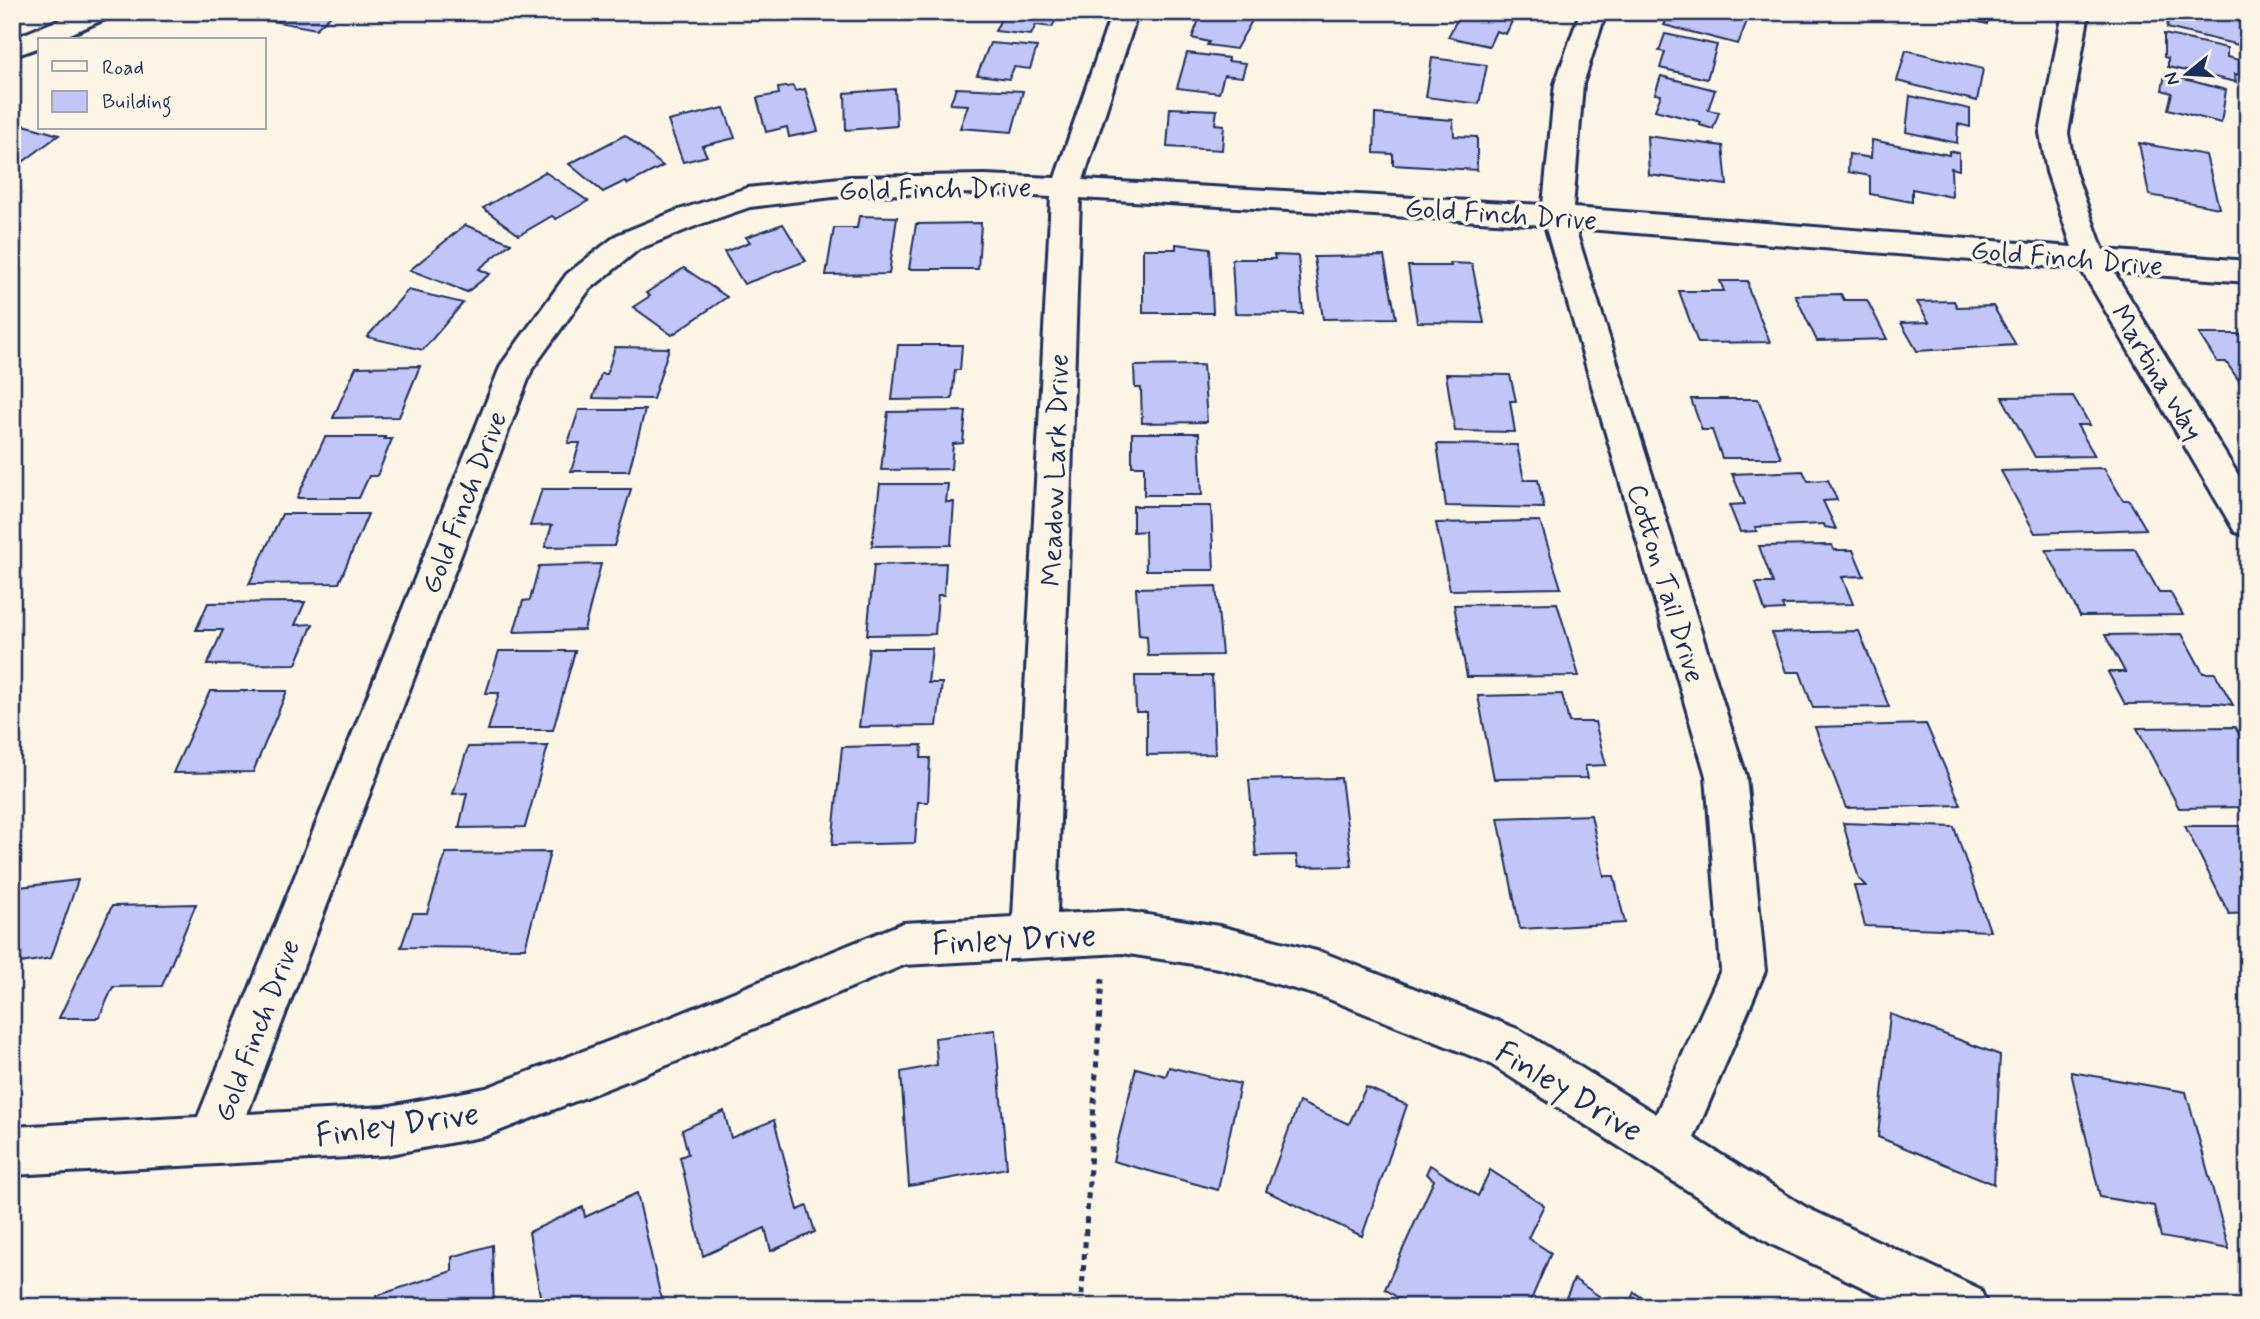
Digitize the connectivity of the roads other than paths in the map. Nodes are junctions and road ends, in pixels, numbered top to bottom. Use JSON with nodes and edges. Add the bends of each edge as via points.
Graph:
{"nodes":[{"id":1,"x":102,"y":12,"type":"edge"},
{"id":2,"x":1125,"y":12,"type":"edge"},
{"id":3,"x":1593,"y":12,"type":"edge"},
{"id":4,"x":2076,"y":12,"type":"edge"},
{"id":5,"x":12,"y":48,"type":"edge"},
{"id":6,"x":1066,"y":188,"type":"junction"},
{"id":7,"x":1557,"y":216,"type":"junction"},
{"id":8,"x":2091,"y":259,"type":"junction"},
{"id":9,"x":2248,"y":272,"type":"edge"},
{"id":10,"x":2248,"y":522,"type":"edge"},
{"id":11,"x":1034,"y":937,"type":"junction"},
{"id":12,"x":213,"y":1140,"type":"junction"},
{"id":13,"x":1665,"y":1148,"type":"junction"},
{"id":14,"x":12,"y":1151,"type":"edge"},
{"id":15,"x":1962,"y":1307,"type":"edge"}],
"edges":[{"from":1,"to":5,"type":"street"},
{"from":2,"to":6,"type":"street","name":"Meadow Lark Drive"},
{"from":3,"to":7,"type":"street","name":"Cotton Tail Drive","via":[[1569,84]]},
{"from":4,"to":8,"type":"street","name":"Martina Way","via":[[2054,133],[2061,172]]},
{"from":6,"to":7,"type":"street","name":"Gold Finch Drive"},
{"from":6,"to":11,"type":"street","name":"Meadow Lark Drive"},
{"from":6,"to":12,"type":"street","name":"Gold Finch Drive","via":[[850,186],[747,198],[628,242],[578,282],[517,365]]},
{"from":7,"to":8,"type":"street","name":"Gold Finch Drive"},
{"from":7,"to":13,"type":"street","name":"Cotton Tail Drive","via":[[1726,776],[1743,971]]},
{"from":8,"to":9,"type":"street","name":"Gold Finch Drive"},
{"from":8,"to":10,"type":"street","name":"Martina Way"},
{"from":11,"to":12,"type":"street","name":"Finley Drive","via":[[903,944],[486,1112],[385,1131]]},
{"from":11,"to":13,"type":"street","name":"Finley Drive","via":[[1122,932],[1219,947],[1324,975],[1504,1046]]},
{"from":12,"to":14,"type":"street","name":"Finley Drive"},
{"from":13,"to":15,"type":"street","name":"Finley Drive","via":[[1789,1226]]}]}
